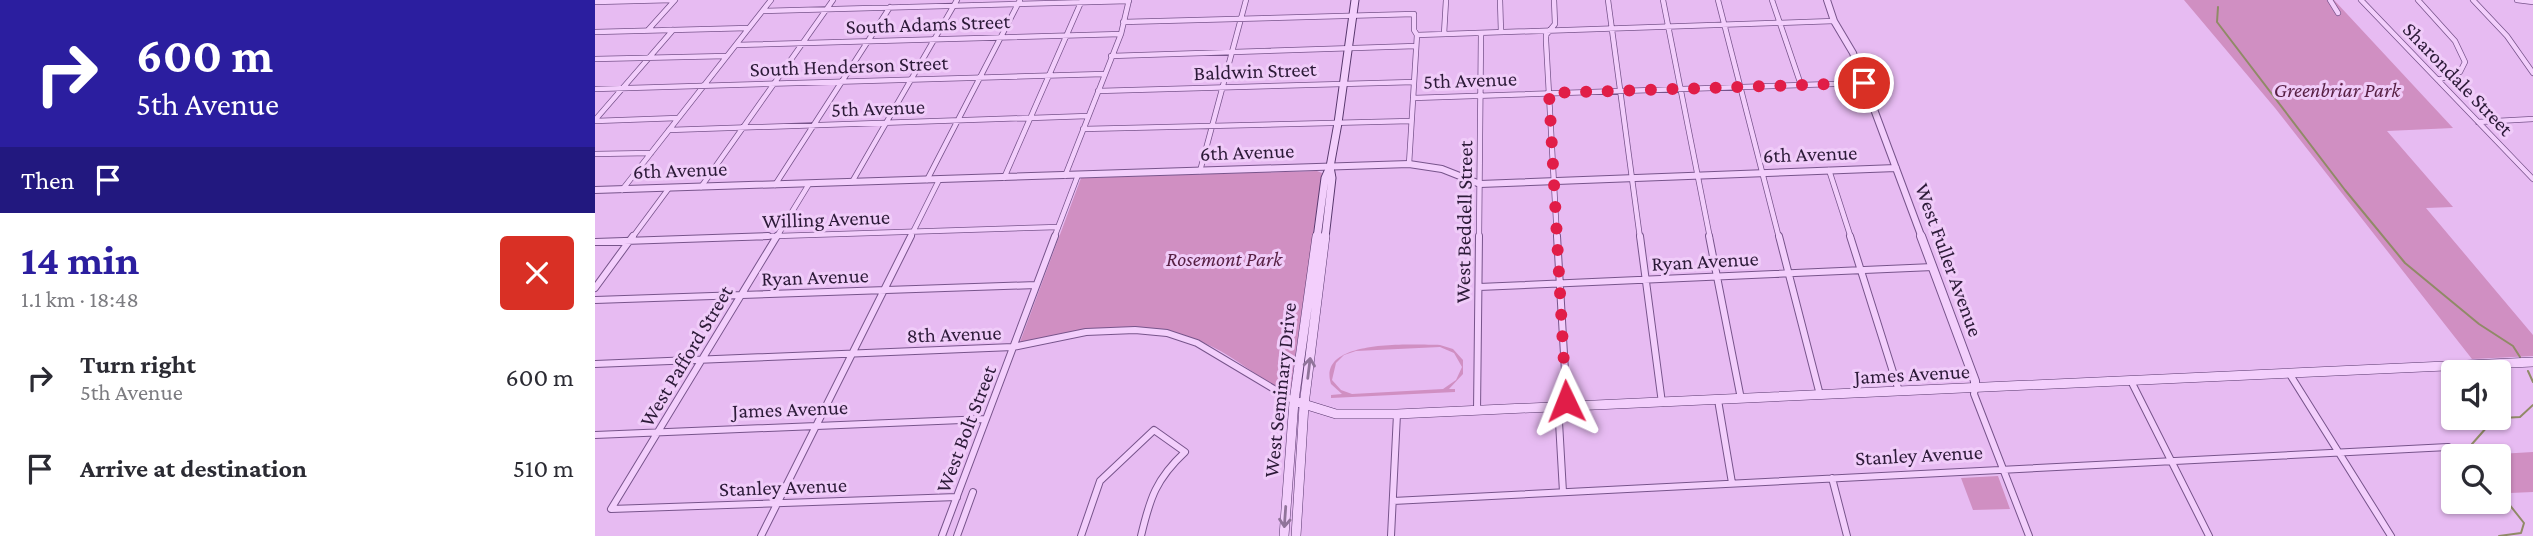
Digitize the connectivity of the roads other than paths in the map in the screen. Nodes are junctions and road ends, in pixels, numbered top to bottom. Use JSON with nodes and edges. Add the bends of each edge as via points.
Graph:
{"nodes":[{"id":1,"x":674,"y":0,"type":"edge"},
{"id":2,"x":771,"y":0,"type":"edge"},
{"id":3,"x":834,"y":0,"type":"edge"},
{"id":4,"x":1129,"y":0,"type":"edge"},
{"id":5,"x":1246,"y":0,"type":"edge"},
{"id":6,"x":1355,"y":0,"type":"edge"},
{"id":7,"x":1446,"y":0,"type":"edge"},
{"id":8,"x":1500,"y":0,"type":"edge"},
{"id":9,"x":1554,"y":0,"type":"edge"},
{"id":10,"x":1608,"y":0,"type":"edge"},
{"id":11,"x":1663,"y":0,"type":"edge"},
{"id":12,"x":1718,"y":0,"type":"edge"},
{"id":13,"x":1772,"y":0,"type":"edge"},
{"id":14,"x":1827,"y":0,"type":"edge"},
{"id":15,"x":2330,"y":0,"type":"edge"},
{"id":16,"x":2361,"y":0,"type":"edge"},
{"id":17,"x":2419,"y":0,"type":"edge"},
{"id":18,"x":2473,"y":0,"type":"edge"},
{"id":19,"x":2517,"y":0,"type":"edge"},
{"id":20,"x":1082,"y":1,"type":"edge"},
{"id":21,"x":2526,"y":1,"type":"edge"},
{"id":22,"x":595,"y":2,"type":"edge"},
{"id":23,"x":1019,"y":2,"type":"edge"},
{"id":24,"x":956,"y":3,"type":"edge"},
{"id":25,"x":2533,"y":5,"type":"edge"},
{"id":26,"x":890,"y":7,"type":"junction"},
{"id":27,"x":827,"y":9,"type":"junction"},
{"id":28,"x":763,"y":10,"type":"junction"},
{"id":29,"x":2338,"y":13,"type":"dead end"},
{"id":30,"x":1354,"y":15,"type":"junction"},
{"id":31,"x":1241,"y":19,"type":"junction"},
{"id":32,"x":1835,"y":21,"type":"junction"},
{"id":33,"x":1123,"y":22,"type":"junction"},
{"id":34,"x":1781,"y":23,"type":"junction"},
{"id":35,"x":1725,"y":25,"type":"junction"},
{"id":36,"x":1668,"y":27,"type":"junction"},
{"id":37,"x":749,"y":28,"type":"junction"},
{"id":38,"x":1612,"y":29,"type":"junction"},
{"id":39,"x":648,"y":30,"type":"junction"},
{"id":40,"x":674,"y":30,"type":"junction"},
{"id":41,"x":1549,"y":31,"type":"junction"},
{"id":42,"x":595,"y":32,"type":"edge"},
{"id":43,"x":1501,"y":32,"type":"junction"},
{"id":44,"x":1481,"y":33,"type":"junction"},
{"id":45,"x":1121,"y":34,"type":"junction"},
{"id":46,"x":1444,"y":34,"type":"junction"},
{"id":47,"x":1417,"y":35,"type":"junction"},
{"id":48,"x":1066,"y":36,"type":"junction"},
{"id":49,"x":1001,"y":37,"type":"junction"},
{"id":50,"x":935,"y":39,"type":"junction"},
{"id":51,"x":868,"y":41,"type":"junction"},
{"id":52,"x":803,"y":43,"type":"junction"},
{"id":53,"x":736,"y":45,"type":"junction"},
{"id":54,"x":1416,"y":46,"type":"junction"},
{"id":55,"x":1349,"y":48,"type":"junction"},
{"id":56,"x":1232,"y":52,"type":"junction"},
{"id":57,"x":727,"y":56,"type":"junction"},
{"id":58,"x":1111,"y":56,"type":"junction"},
{"id":59,"x":648,"y":58,"type":"junction"},
{"id":60,"x":595,"y":59,"type":"edge"},
{"id":61,"x":2533,"y":73,"type":"edge"},
{"id":62,"x":1104,"y":74,"type":"junction"},
{"id":63,"x":1049,"y":76,"type":"junction"},
{"id":64,"x":980,"y":78,"type":"junction"},
{"id":65,"x":911,"y":80,"type":"junction"},
{"id":66,"x":2438,"y":80,"type":"junction"},
{"id":67,"x":842,"y":82,"type":"junction"},
{"id":68,"x":1414,"y":82,"type":"junction"},
{"id":69,"x":1864,"y":83,"type":"junction"},
{"id":70,"x":774,"y":84,"type":"junction"},
{"id":71,"x":1343,"y":84,"type":"junction"},
{"id":72,"x":1801,"y":85,"type":"junction"},
{"id":73,"x":703,"y":86,"type":"junction"},
{"id":74,"x":1223,"y":87,"type":"junction"},
{"id":75,"x":1741,"y":87,"type":"junction"},
{"id":76,"x":622,"y":88,"type":"junction"},
{"id":77,"x":595,"y":89,"type":"edge"},
{"id":78,"x":1681,"y":89,"type":"junction"},
{"id":79,"x":1098,"y":91,"type":"junction"},
{"id":80,"x":1621,"y":91,"type":"junction"},
{"id":81,"x":1549,"y":93,"type":"junction"},
{"id":82,"x":1481,"y":96,"type":"junction"},
{"id":83,"x":1413,"y":98,"type":"junction"},
{"id":84,"x":1088,"y":116,"type":"junction"},
{"id":85,"x":1030,"y":117,"type":"junction"},
{"id":86,"x":678,"y":118,"type":"junction"},
{"id":87,"x":2533,"y":119,"type":"edge"},
{"id":88,"x":595,"y":121,"type":"edge"},
{"id":89,"x":958,"y":121,"type":"junction"},
{"id":90,"x":1412,"y":121,"type":"junction"},
{"id":91,"x":2478,"y":122,"type":"junction"},
{"id":92,"x":1338,"y":123,"type":"junction"},
{"id":93,"x":886,"y":124,"type":"junction"},
{"id":94,"x":814,"y":126,"type":"junction"},
{"id":95,"x":1212,"y":126,"type":"junction"},
{"id":96,"x":743,"y":128,"type":"junction"},
{"id":97,"x":1083,"y":129,"type":"junction"},
{"id":98,"x":669,"y":130,"type":"junction"},
{"id":99,"x":651,"y":153,"type":"junction"},
{"id":100,"x":595,"y":155,"type":"edge"},
{"id":101,"x":1409,"y":164,"type":"junction"},
{"id":102,"x":1330,"y":167,"type":"junction"},
{"id":103,"x":1896,"y":168,"type":"junction"},
{"id":104,"x":1829,"y":170,"type":"junction"},
{"id":105,"x":1200,"y":171,"type":"junction"},
{"id":106,"x":1763,"y":173,"type":"junction"},
{"id":107,"x":1078,"y":175,"type":"junction"},
{"id":108,"x":1697,"y":175,"type":"junction"},
{"id":109,"x":1065,"y":176,"type":"junction"},
{"id":110,"x":1004,"y":178,"type":"junction"},
{"id":111,"x":1632,"y":178,"type":"junction"},
{"id":112,"x":2533,"y":179,"type":"edge"},
{"id":113,"x":927,"y":180,"type":"junction"},
{"id":114,"x":939,"y":180,"type":"junction"},
{"id":115,"x":1554,"y":181,"type":"junction"},
{"id":116,"x":852,"y":182,"type":"junction"},
{"id":117,"x":809,"y":184,"type":"junction"},
{"id":118,"x":1480,"y":184,"type":"junction"},
{"id":119,"x":775,"y":185,"type":"junction"},
{"id":120,"x":701,"y":187,"type":"junction"},
{"id":121,"x":669,"y":188,"type":"junction"},
{"id":122,"x":595,"y":190,"type":"edge"},
{"id":123,"x":622,"y":190,"type":"junction"},
{"id":124,"x":1058,"y":227,"type":"junction"},
{"id":125,"x":913,"y":232,"type":"junction"},
{"id":126,"x":777,"y":236,"type":"junction"},
{"id":127,"x":630,"y":241,"type":"junction"},
{"id":128,"x":595,"y":242,"type":"edge"},
{"id":129,"x":1933,"y":267,"type":"junction"},
{"id":130,"x":1861,"y":270,"type":"junction"},
{"id":131,"x":1789,"y":273,"type":"junction"},
{"id":132,"x":1717,"y":276,"type":"junction"},
{"id":133,"x":1646,"y":279,"type":"junction"},
{"id":134,"x":1560,"y":283,"type":"junction"},
{"id":135,"x":1037,"y":285,"type":"junction"},
{"id":136,"x":1479,"y":287,"type":"junction"},
{"id":137,"x":595,"y":288,"type":"edge"},
{"id":138,"x":883,"y":290,"type":"junction"},
{"id":139,"x":741,"y":295,"type":"junction"},
{"id":140,"x":595,"y":300,"type":"edge"},
{"id":141,"x":1308,"y":332,"type":"junction"},
{"id":142,"x":1013,"y":347,"type":"junction"},
{"id":143,"x":852,"y":354,"type":"junction"},
{"id":144,"x":702,"y":359,"type":"junction"},
{"id":145,"x":2533,"y":362,"type":"edge"},
{"id":146,"x":595,"y":364,"type":"edge"},
{"id":147,"x":2289,"y":373,"type":"junction"},
{"id":148,"x":2131,"y":381,"type":"junction"},
{"id":149,"x":1975,"y":388,"type":"junction"},
{"id":150,"x":1899,"y":392,"type":"junction"},
{"id":151,"x":1820,"y":396,"type":"junction"},
{"id":152,"x":1741,"y":399,"type":"junction"},
{"id":153,"x":1718,"y":400,"type":"junction"},
{"id":154,"x":1294,"y":401,"type":"junction"},
{"id":155,"x":1662,"y":402,"type":"junction"},
{"id":156,"x":1304,"y":405,"type":"junction"},
{"id":157,"x":1563,"y":407,"type":"junction"},
{"id":158,"x":1477,"y":411,"type":"junction"},
{"id":159,"x":1397,"y":414,"type":"junction"},
{"id":160,"x":986,"y":419,"type":"junction"},
{"id":161,"x":816,"y":426,"type":"junction"},
{"id":162,"x":658,"y":432,"type":"junction"},
{"id":163,"x":595,"y":435,"type":"edge"},
{"id":164,"x":2441,"y":447,"type":"edge"},
{"id":165,"x":2338,"y":452,"type":"junction"},
{"id":166,"x":2172,"y":460,"type":"junction"},
{"id":167,"x":2003,"y":468,"type":"junction"},
{"id":168,"x":1832,"y":478,"type":"junction"},
{"id":169,"x":1733,"y":483,"type":"junction"},
{"id":170,"x":973,"y":492,"type":"dead end"},
{"id":171,"x":1563,"y":492,"type":"junction"},
{"id":172,"x":957,"y":497,"type":"junction"},
{"id":173,"x":1393,"y":500,"type":"junction"},
{"id":174,"x":776,"y":505,"type":"junction"},
{"id":175,"x":611,"y":509,"type":"joint"},
{"id":176,"x":761,"y":536,"type":"edge"},
{"id":177,"x":942,"y":536,"type":"edge"},
{"id":178,"x":957,"y":536,"type":"edge"},
{"id":179,"x":1081,"y":536,"type":"edge"},
{"id":180,"x":1140,"y":536,"type":"edge"},
{"id":181,"x":1284,"y":536,"type":"edge"},
{"id":182,"x":1296,"y":536,"type":"edge"},
{"id":183,"x":1391,"y":536,"type":"edge"},
{"id":184,"x":1846,"y":536,"type":"edge"},
{"id":185,"x":2029,"y":536,"type":"edge"},
{"id":186,"x":2209,"y":536,"type":"edge"},
{"id":187,"x":2391,"y":536,"type":"edge"}],
"edges":[{"from":1,"to":22,"type":"street"},
{"from":1,"to":39,"type":"street"},
{"from":2,"to":28,"type":"street"},
{"from":3,"to":27,"type":"street"},
{"from":4,"to":20,"type":"street"},
{"from":4,"to":33,"type":"street"},
{"from":5,"to":31,"type":"street"},
{"from":6,"to":30,"type":"main road","name":"West Seminary Drive"},
{"from":7,"to":46,"type":"street"},
{"from":8,"to":43,"type":"street"},
{"from":9,"to":41,"type":"street","via":[[1555,24]]},
{"from":10,"to":38,"type":"street"},
{"from":11,"to":36,"type":"street"},
{"from":12,"to":35,"type":"street"},
{"from":13,"to":34,"type":"street"},
{"from":14,"to":32,"type":"street","name":"West Fuller Avenue"},
{"from":15,"to":29,"type":"street"},
{"from":16,"to":66,"type":"street","name":"Sharondale Street"},
{"from":17,"to":66,"type":"street","via":[[2455,41],[2465,62],[2460,72]]},
{"from":18,"to":61,"type":"street"},
{"from":19,"to":21,"type":"street"},
{"from":20,"to":23,"type":"street"},
{"from":20,"to":48,"type":"street"},
{"from":21,"to":25,"type":"street"},
{"from":23,"to":24,"type":"street"},
{"from":23,"to":49,"type":"street"},
{"from":24,"to":26,"type":"street"},
{"from":24,"to":50,"type":"street"},
{"from":26,"to":27,"type":"street"},
{"from":26,"to":51,"type":"street"},
{"from":27,"to":28,"type":"street"},
{"from":27,"to":52,"type":"street"},
{"from":28,"to":37,"type":"street"},
{"from":30,"to":31,"type":"street"},
{"from":30,"to":47,"type":"street","via":[[1411,13],[1416,15]]},
{"from":30,"to":55,"type":"main road","name":"West Seminary Drive"},
{"from":31,"to":33,"type":"street"},
{"from":31,"to":56,"type":"street"},
{"from":32,"to":34,"type":"street"},
{"from":32,"to":69,"type":"street","name":"West Fuller Avenue"},
{"from":33,"to":45,"type":"street"},
{"from":34,"to":35,"type":"street"},
{"from":34,"to":72,"type":"street"},
{"from":35,"to":36,"type":"street"},
{"from":35,"to":75,"type":"street"},
{"from":36,"to":38,"type":"street"},
{"from":36,"to":78,"type":"street"},
{"from":37,"to":40,"type":"street"},
{"from":37,"to":53,"type":"street"},
{"from":38,"to":41,"type":"street"},
{"from":38,"to":80,"type":"street"},
{"from":39,"to":40,"type":"street"},
{"from":39,"to":42,"type":"street"},
{"from":40,"to":59,"type":"street"},
{"from":41,"to":43,"type":"street"},
{"from":41,"to":81,"type":"street"},
{"from":43,"to":44,"type":"street"},
{"from":44,"to":46,"type":"street"},
{"from":44,"to":82,"type":"street","name":"West Beddell Street"},
{"from":45,"to":48,"type":"street","name":"South Adams Street"},
{"from":45,"to":58,"type":"street"},
{"from":46,"to":47,"type":"street"},
{"from":47,"to":54,"type":"street"},
{"from":48,"to":49,"type":"street","name":"South Adams Street"},
{"from":48,"to":63,"type":"street"},
{"from":49,"to":50,"type":"street","name":"South Adams Street"},
{"from":49,"to":64,"type":"street"},
{"from":50,"to":51,"type":"street","name":"South Adams Street"},
{"from":50,"to":65,"type":"street"},
{"from":51,"to":52,"type":"street","name":"South Adams Street"},
{"from":51,"to":67,"type":"street"},
{"from":52,"to":53,"type":"street","name":"South Adams Street"},
{"from":52,"to":70,"type":"street"},
{"from":53,"to":57,"type":"street"},
{"from":54,"to":55,"type":"street"},
{"from":54,"to":68,"type":"street"},
{"from":55,"to":56,"type":"street"},
{"from":55,"to":71,"type":"main road","name":"West Seminary Drive"},
{"from":56,"to":58,"type":"street"},
{"from":56,"to":74,"type":"street"},
{"from":57,"to":59,"type":"street"},
{"from":57,"to":73,"type":"street"},
{"from":58,"to":62,"type":"street"},
{"from":59,"to":60,"type":"street"},
{"from":59,"to":76,"type":"street"},
{"from":62,"to":63,"type":"street","name":"South Henderson Street"},
{"from":62,"to":79,"type":"street"},
{"from":63,"to":64,"type":"street","name":"South Henderson Street"},
{"from":63,"to":85,"type":"street"},
{"from":64,"to":65,"type":"street","name":"South Henderson Street"},
{"from":64,"to":89,"type":"street"},
{"from":65,"to":67,"type":"street","name":"South Henderson Street"},
{"from":65,"to":93,"type":"street"},
{"from":66,"to":91,"type":"street","name":"Sharondale Street"},
{"from":67,"to":70,"type":"street","name":"South Henderson Street"},
{"from":67,"to":94,"type":"street"},
{"from":68,"to":71,"type":"street","name":"Baldwin Street"},
{"from":68,"to":83,"type":"street"},
{"from":69,"to":72,"type":"street","name":"5th Avenue"},
{"from":69,"to":103,"type":"street","name":"West Fuller Avenue"},
{"from":70,"to":73,"type":"street","name":"South Henderson Street"},
{"from":70,"to":96,"type":"street"},
{"from":71,"to":74,"type":"street","name":"Baldwin Street"},
{"from":71,"to":92,"type":"main road","name":"West Seminary Drive"},
{"from":72,"to":75,"type":"street","name":"5th Avenue"},
{"from":73,"to":76,"type":"street","name":"South Henderson Street"},
{"from":73,"to":86,"type":"street"},
{"from":74,"to":79,"type":"street","name":"Baldwin Street"},
{"from":74,"to":95,"type":"street"},
{"from":75,"to":78,"type":"street","name":"5th Avenue"},
{"from":75,"to":106,"type":"street"},
{"from":76,"to":77,"type":"street","name":"South Henderson Street"},
{"from":76,"to":88,"type":"street"},
{"from":78,"to":80,"type":"street","name":"5th Avenue"},
{"from":78,"to":108,"type":"street"},
{"from":79,"to":84,"type":"street"},
{"from":80,"to":81,"type":"street","name":"5th Avenue"},
{"from":80,"to":111,"type":"street"},
{"from":81,"to":82,"type":"street","name":"5th Avenue"},
{"from":81,"to":115,"type":"street"},
{"from":82,"to":83,"type":"street","name":"5th Avenue"},
{"from":82,"to":118,"type":"street","name":"West Beddell Street"},
{"from":83,"to":90,"type":"street"},
{"from":84,"to":85,"type":"street","name":"5th Avenue"},
{"from":84,"to":97,"type":"street"},
{"from":85,"to":89,"type":"street","name":"5th Avenue"},
{"from":85,"to":110,"type":"street"},
{"from":86,"to":88,"type":"street"},
{"from":86,"to":98,"type":"street"},
{"from":87,"to":91,"type":"street"},
{"from":89,"to":93,"type":"street","name":"5th Avenue"},
{"from":89,"to":113,"type":"street"},
{"from":90,"to":92,"type":"street","name":"5th Avenue"},
{"from":90,"to":101,"type":"street"},
{"from":91,"to":112,"type":"street","name":"Sharondale Street"},
{"from":92,"to":95,"type":"street","name":"5th Avenue"},
{"from":92,"to":102,"type":"main road","name":"West Seminary Drive"},
{"from":93,"to":94,"type":"street","name":"5th Avenue"},
{"from":93,"to":116,"type":"street"},
{"from":94,"to":96,"type":"street","name":"5th Avenue"},
{"from":94,"to":119,"type":"street"},
{"from":95,"to":97,"type":"street","name":"5th Avenue"},
{"from":95,"to":105,"type":"street"},
{"from":96,"to":98,"type":"street","name":"5th Avenue"},
{"from":96,"to":120,"type":"street"},
{"from":97,"to":109,"type":"street"},
{"from":98,"to":99,"type":"street"},
{"from":99,"to":100,"type":"street"},
{"from":99,"to":123,"type":"street"},
{"from":101,"to":102,"type":"street","name":"6th Avenue"},
{"from":101,"to":118,"type":"street","name":"6th Avenue","via":[[1442,169]]},
{"from":102,"to":105,"type":"street","name":"6th Avenue"},
{"from":102,"to":141,"type":"main road","name":"West Seminary Drive"},
{"from":103,"to":104,"type":"street","name":"6th Avenue"},
{"from":103,"to":129,"type":"street","name":"West Fuller Avenue"},
{"from":104,"to":106,"type":"street","name":"6th Avenue"},
{"from":104,"to":130,"type":"street"},
{"from":105,"to":107,"type":"street","name":"6th Avenue"},
{"from":106,"to":108,"type":"street","name":"6th Avenue"},
{"from":106,"to":131,"type":"street"},
{"from":107,"to":109,"type":"street","name":"6th Avenue"},
{"from":107,"to":124,"type":"street","name":"West Bolt Street"},
{"from":108,"to":111,"type":"street","name":"6th Avenue"},
{"from":108,"to":132,"type":"street"},
{"from":109,"to":110,"type":"street","name":"6th Avenue"},
{"from":110,"to":114,"type":"street","name":"6th Avenue"},
{"from":111,"to":115,"type":"street","name":"6th Avenue"},
{"from":111,"to":133,"type":"street"},
{"from":113,"to":114,"type":"street","name":"6th Avenue"},
{"from":113,"to":116,"type":"street","name":"6th Avenue"},
{"from":114,"to":125,"type":"street"},
{"from":115,"to":118,"type":"street","name":"6th Avenue"},
{"from":115,"to":134,"type":"street"},
{"from":116,"to":117,"type":"street","name":"6th Avenue"},
{"from":117,"to":119,"type":"street","name":"6th Avenue"},
{"from":117,"to":126,"type":"street","name":"West Pafford Street"},
{"from":118,"to":136,"type":"street","name":"West Beddell Street"},
{"from":119,"to":120,"type":"street","name":"6th Avenue"},
{"from":120,"to":121,"type":"street","name":"6th Avenue"},
{"from":121,"to":123,"type":"street","name":"6th Avenue"},
{"from":121,"to":127,"type":"street"},
{"from":122,"to":123,"type":"street","name":"6th Avenue"},
{"from":124,"to":125,"type":"street","name":"Willing Avenue"},
{"from":124,"to":135,"type":"street","name":"West Bolt Street"},
{"from":125,"to":126,"type":"street","name":"Willing Avenue"},
{"from":125,"to":138,"type":"street"},
{"from":126,"to":127,"type":"street","name":"Willing Avenue"},
{"from":126,"to":139,"type":"street","name":"West Pafford Street"},
{"from":127,"to":128,"type":"street","name":"Willing Avenue"},
{"from":127,"to":137,"type":"street"},
{"from":129,"to":130,"type":"street","name":"Ryan Avenue"},
{"from":129,"to":149,"type":"street","name":"West Fuller Avenue"},
{"from":130,"to":131,"type":"street","name":"Ryan Avenue"},
{"from":130,"to":150,"type":"street"},
{"from":131,"to":132,"type":"street","name":"Ryan Avenue"},
{"from":131,"to":151,"type":"street"},
{"from":132,"to":133,"type":"street","name":"Ryan Avenue"},
{"from":132,"to":152,"type":"street"},
{"from":133,"to":134,"type":"street","name":"Ryan Avenue"},
{"from":133,"to":155,"type":"street"},
{"from":134,"to":136,"type":"street","name":"Ryan Avenue"},
{"from":134,"to":157,"type":"street"},
{"from":135,"to":138,"type":"street","name":"Ryan Avenue"},
{"from":135,"to":142,"type":"street","name":"West Bolt Street"},
{"from":136,"to":158,"type":"street","name":"West Beddell Street"},
{"from":138,"to":139,"type":"street","name":"Ryan Avenue"},
{"from":138,"to":143,"type":"street"},
{"from":139,"to":140,"type":"street","name":"Ryan Avenue"},
{"from":139,"to":144,"type":"street","name":"West Pafford Street"},
{"from":141,"to":154,"type":"main road","name":"West Seminary Drive"},
{"from":156,"to":141,"type":"main road","name":"West Seminary Drive","one_way":true},
{"from":142,"to":143,"type":"street","name":"8th Avenue"},
{"from":142,"to":154,"type":"street","name":"8th Avenue","via":[[1107,330],[1168,334],[1207,348]]},
{"from":142,"to":160,"type":"street","name":"West Bolt Street"},
{"from":143,"to":144,"type":"street","name":"8th Avenue"},
{"from":143,"to":161,"type":"street"},
{"from":144,"to":146,"type":"street","name":"8th Avenue"},
{"from":144,"to":162,"type":"street","name":"West Pafford Street"},
{"from":145,"to":147,"type":"main road","name":"James Avenue"},
{"from":147,"to":148,"type":"main road","name":"James Avenue"},
{"from":147,"to":165,"type":"street"},
{"from":148,"to":149,"type":"main road","name":"James Avenue"},
{"from":148,"to":166,"type":"street"},
{"from":149,"to":150,"type":"main road","name":"James Avenue"},
{"from":149,"to":167,"type":"street","name":"West Fuller Avenue"},
{"from":150,"to":151,"type":"main road","name":"James Avenue"},
{"from":151,"to":152,"type":"main road","name":"James Avenue"},
{"from":152,"to":153,"type":"main road","name":"James Avenue"},
{"from":153,"to":155,"type":"main road","name":"James Avenue"},
{"from":153,"to":169,"type":"street"},
{"from":154,"to":156,"type":"main road","name":"James Avenue"},
{"from":154,"to":181,"type":"main road","name":"West Seminary Drive","one_way":true},
{"from":155,"to":157,"type":"main road","name":"James Avenue"},
{"from":156,"to":159,"type":"main road","name":"James Avenue","via":[[1336,414]]},
{"from":156,"to":182,"type":"main road","name":"West Seminary Drive"},
{"from":157,"to":158,"type":"main road","name":"James Avenue"},
{"from":157,"to":171,"type":"street","via":[[1559,422]]},
{"from":158,"to":159,"type":"main road","name":"James Avenue"},
{"from":159,"to":173,"type":"street"},
{"from":160,"to":161,"type":"street","name":"James Avenue"},
{"from":160,"to":172,"type":"street","name":"West Bolt Street"},
{"from":161,"to":162,"type":"street","name":"James Avenue"},
{"from":161,"to":174,"type":"street"},
{"from":162,"to":163,"type":"street","name":"James Avenue"},
{"from":162,"to":175,"type":"street","name":"West Pafford Street"},
{"from":164,"to":165,"type":"street","name":"Stanley Avenue"},
{"from":165,"to":166,"type":"street","name":"Stanley Avenue"},
{"from":165,"to":187,"type":"street"},
{"from":166,"to":167,"type":"street","name":"Stanley Avenue"},
{"from":166,"to":186,"type":"street"},
{"from":167,"to":168,"type":"street","name":"Stanley Avenue"},
{"from":167,"to":185,"type":"street","name":"West Fuller Avenue"},
{"from":168,"to":169,"type":"street","name":"Stanley Avenue"},
{"from":168,"to":184,"type":"street"},
{"from":169,"to":171,"type":"street","name":"Stanley Avenue"},
{"from":170,"to":178,"type":"street"},
{"from":171,"to":173,"type":"street","name":"Stanley Avenue"},
{"from":172,"to":174,"type":"street","name":"Stanley Avenue"},
{"from":172,"to":177,"type":"street","name":"West Bolt Street"},
{"from":173,"to":183,"type":"street"},
{"from":174,"to":175,"type":"street","name":"Stanley Avenue"},
{"from":174,"to":176,"type":"street"},
{"from":179,"to":180,"type":"street","via":[[1100,481],[1154,430],[1185,452],[1154,483]]}]}
